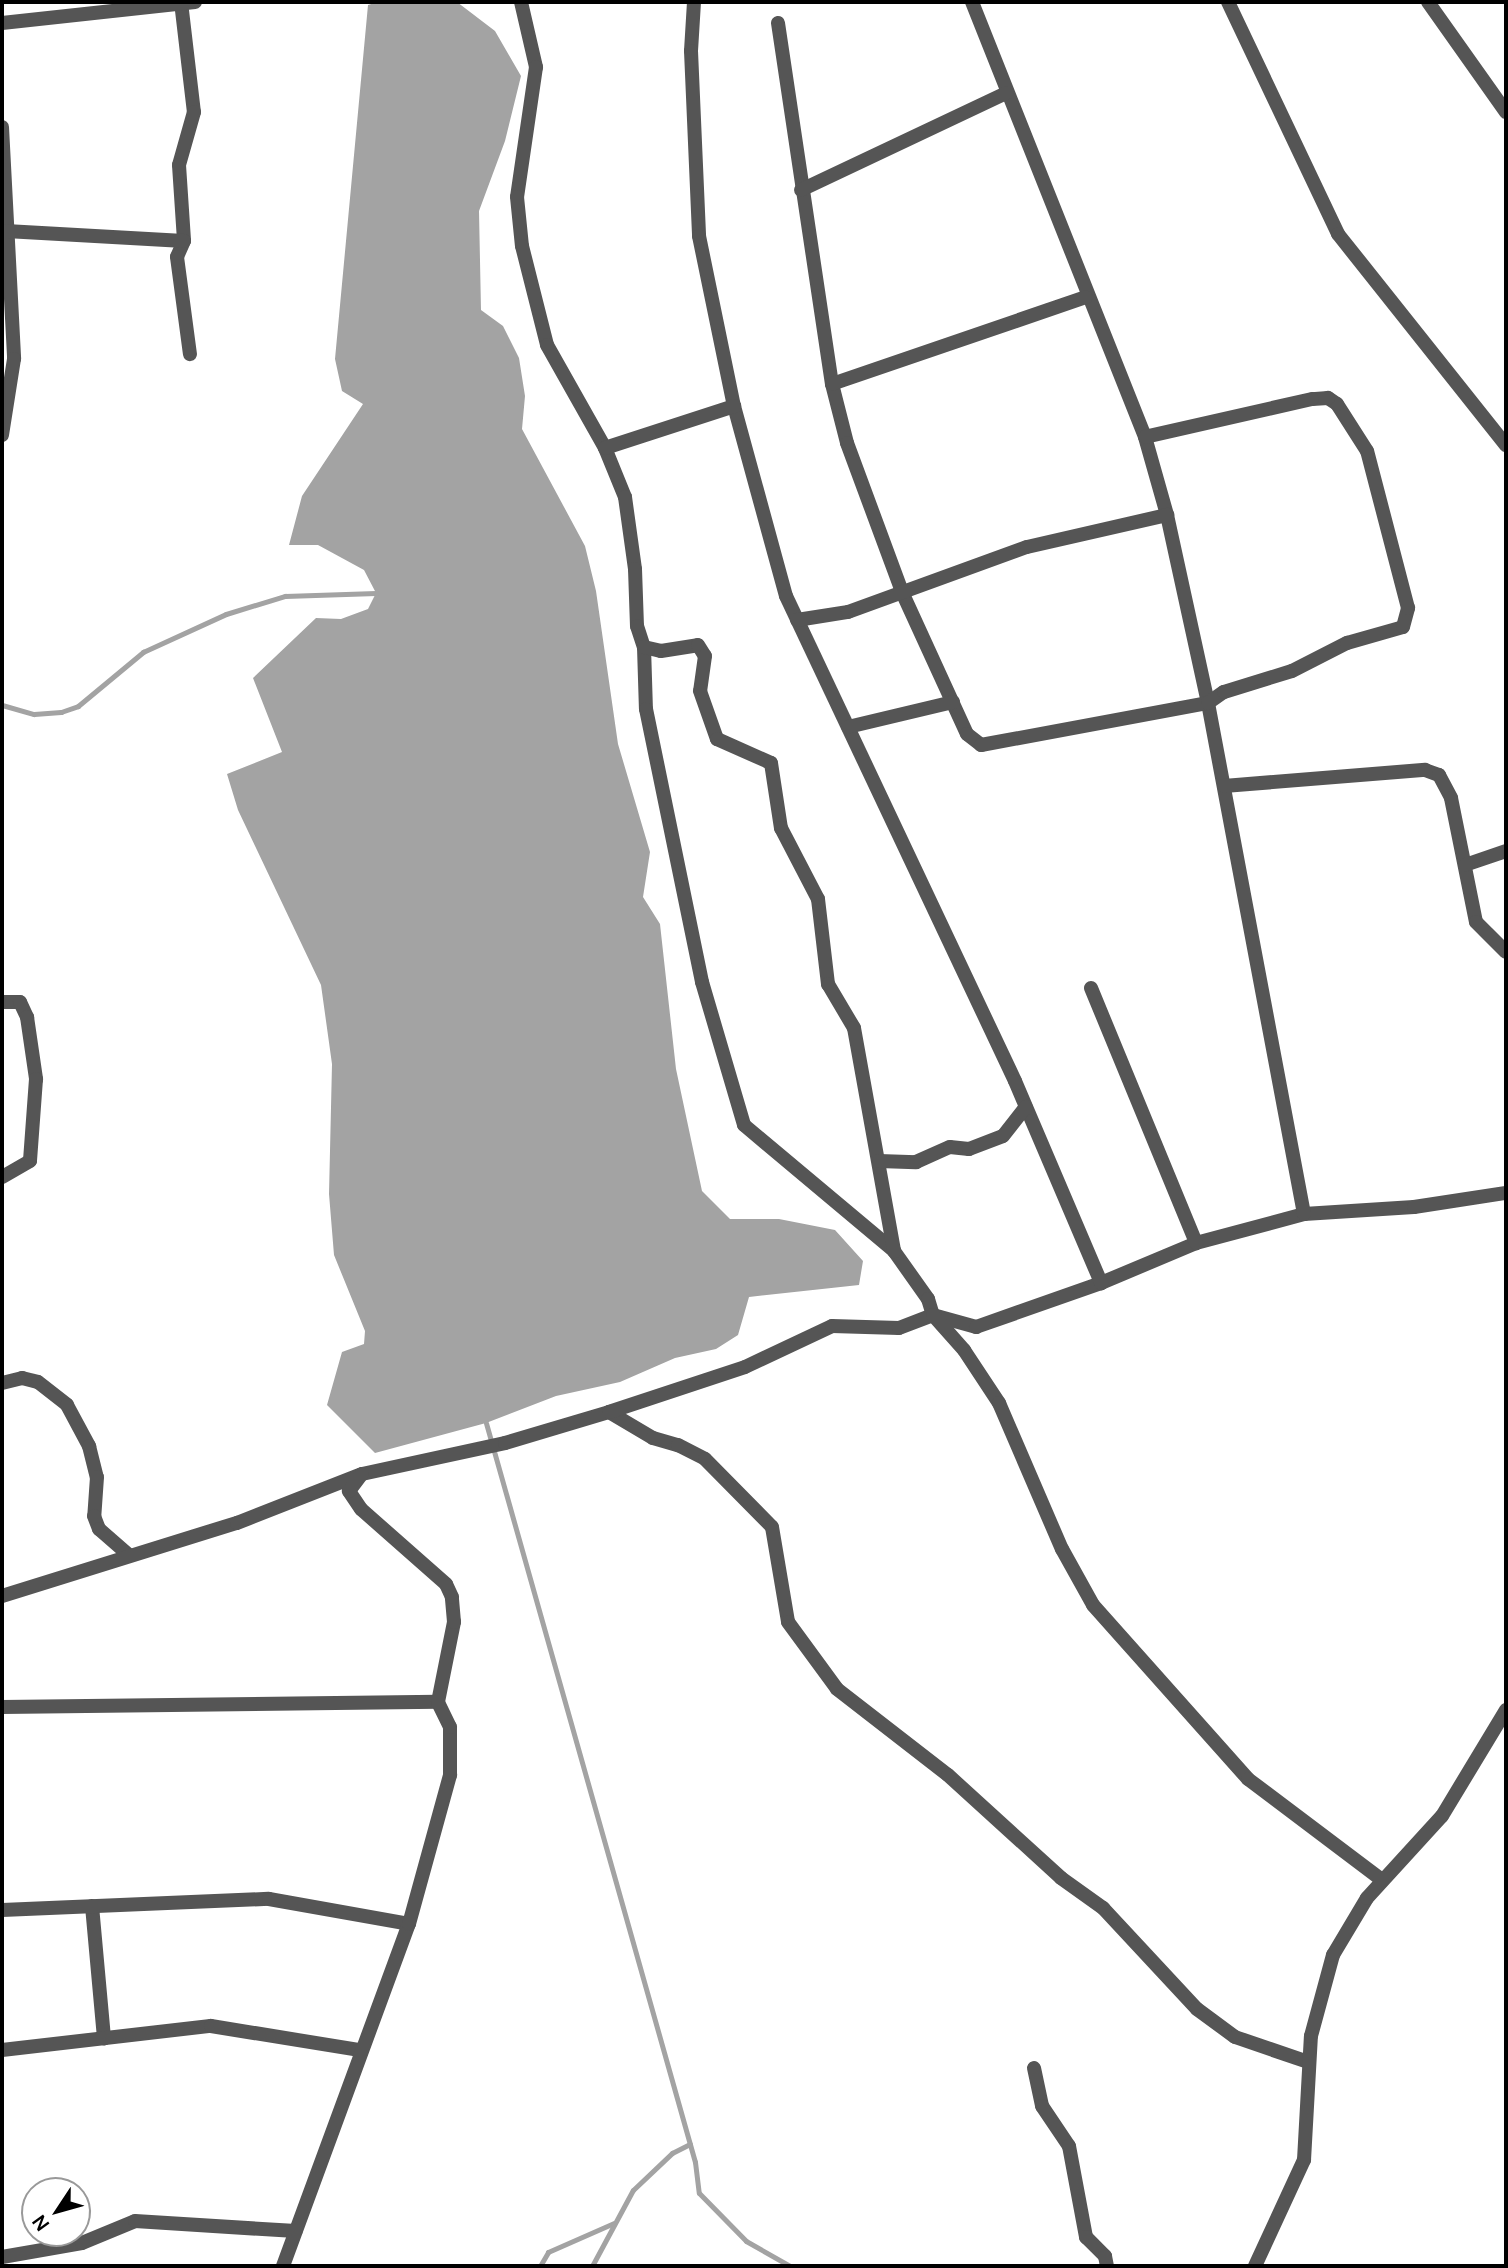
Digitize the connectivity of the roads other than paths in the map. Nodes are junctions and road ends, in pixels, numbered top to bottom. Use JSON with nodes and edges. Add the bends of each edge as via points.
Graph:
{"nodes":[{"id":1,"x":185,"y":2,"type":"edge"},
{"id":2,"x":521,"y":2,"type":"edge"},
{"id":3,"x":694,"y":2,"type":"edge"},
{"id":4,"x":972,"y":2,"type":"edge"},
{"id":5,"x":1228,"y":2,"type":"edge"},
{"id":6,"x":1428,"y":2,"type":"edge"},
{"id":7,"x":2,"y":23,"type":"edge"},
{"id":8,"x":778,"y":23,"type":"dead end"},
{"id":9,"x":1006,"y":93,"type":"junction"},
{"id":10,"x":1506,"y":112,"type":"edge"},
{"id":11,"x":2,"y":127,"type":"edge"},
{"id":12,"x":802,"y":190,"type":"junction"},
{"id":13,"x":6,"y":231,"type":"junction"},
{"id":14,"x":184,"y":241,"type":"junction"},
{"id":15,"x":1086,"y":297,"type":"junction"},
{"id":16,"x":6,"y":306,"type":"edge"},
{"id":17,"x":190,"y":354,"type":"dead end"},
{"id":18,"x":832,"y":384,"type":"junction"},
{"id":19,"x":734,"y":406,"type":"junction"},
{"id":20,"x":2,"y":435,"type":"edge"},
{"id":21,"x":1145,"y":437,"type":"junction"},
{"id":22,"x":1506,"y":445,"type":"edge"},
{"id":23,"x":605,"y":448,"type":"junction"},
{"id":24,"x":1167,"y":515,"type":"junction"},
{"id":25,"x":902,"y":592,"type":"junction"},
{"id":26,"x":797,"y":620,"type":"junction"},
{"id":27,"x":645,"y":647,"type":"junction"},
{"id":28,"x":953,"y":702,"type":"junction"},
{"id":29,"x":1208,"y":703,"type":"junction"},
{"id":30,"x":848,"y":727,"type":"junction"},
{"id":31,"x":1224,"y":786,"type":"junction"},
{"id":32,"x":1506,"y":851,"type":"edge"},
{"id":33,"x":1465,"y":865,"type":"junction"},
{"id":34,"x":1506,"y":952,"type":"edge"},
{"id":35,"x":1091,"y":988,"type":"dead end"},
{"id":36,"x":2,"y":1002,"type":"edge"},
{"id":37,"x":1026,"y":1107,"type":"junction"},
{"id":38,"x":879,"y":1161,"type":"junction"},
{"id":39,"x":2,"y":1177,"type":"edge"},
{"id":40,"x":1506,"y":1194,"type":"edge"},
{"id":41,"x":1304,"y":1214,"type":"junction"},
{"id":42,"x":1196,"y":1243,"type":"junction"},
{"id":43,"x":894,"y":1251,"type":"junction"},
{"id":44,"x":1101,"y":1283,"type":"junction"},
{"id":45,"x":933,"y":1315,"type":"junction"},
{"id":46,"x":2,"y":1383,"type":"edge"},
{"id":47,"x":609,"y":1412,"type":"junction"},
{"id":48,"x":362,"y":1474,"type":"junction"},
{"id":49,"x":128,"y":1554,"type":"junction"},
{"id":50,"x":2,"y":1596,"type":"edge"},
{"id":51,"x":438,"y":1703,"type":"junction"},
{"id":52,"x":2,"y":1707,"type":"edge"},
{"id":53,"x":1506,"y":1710,"type":"edge"},
{"id":54,"x":1382,"y":1880,"type":"junction"},
{"id":55,"x":92,"y":1906,"type":"junction"},
{"id":56,"x":2,"y":1910,"type":"edge"},
{"id":57,"x":409,"y":1924,"type":"junction"},
{"id":58,"x":104,"y":2038,"type":"junction"},
{"id":59,"x":2,"y":2050,"type":"edge"},
{"id":60,"x":360,"y":2050,"type":"junction"},
{"id":61,"x":1308,"y":2062,"type":"junction"},
{"id":62,"x":1034,"y":2068,"type":"dead end"},
{"id":63,"x":296,"y":2231,"type":"junction"},
{"id":64,"x":2,"y":2257,"type":"edge"},
{"id":65,"x":283,"y":2266,"type":"edge"},
{"id":66,"x":1107,"y":2266,"type":"edge"},
{"id":67,"x":1255,"y":2266,"type":"edge"}],
"edges":[{"from":1,"to":7,"type":"street"},
{"from":1,"to":14,"type":"street","via":[[194,113],[179,165]]},
{"from":2,"to":23,"type":"street","via":[[536,67],[517,197],[522,246],[547,345]]},
{"from":3,"to":19,"type":"street","via":[[691,51],[699,236]]},
{"from":4,"to":9,"type":"street"},
{"from":5,"to":22,"type":"street","via":[[1338,234]]},
{"from":6,"to":10,"type":"street"},
{"from":8,"to":12,"type":"street"},
{"from":9,"to":12,"type":"street"},
{"from":9,"to":15,"type":"street"},
{"from":11,"to":13,"type":"street"},
{"from":12,"to":18,"type":"street"},
{"from":13,"to":14,"type":"street"},
{"from":13,"to":16,"type":"street"},
{"from":14,"to":17,"type":"street","via":[[177,257]]},
{"from":15,"to":18,"type":"street"},
{"from":15,"to":21,"type":"street"},
{"from":16,"to":20,"type":"street","via":[[14,359]]},
{"from":18,"to":25,"type":"street","via":[[847,443]]},
{"from":19,"to":23,"type":"street"},
{"from":19,"to":26,"type":"street"},
{"from":21,"to":24,"type":"street"},
{"from":21,"to":29,"type":"street","via":[[1328,398],[1337,404],[1367,451],[1408,608],[1403,627],[1347,643],[1292,671],[1224,692]]},
{"from":23,"to":27,"type":"street","via":[[625,497],[637,626]]},
{"from":24,"to":25,"type":"street","via":[[1027,547]]},
{"from":24,"to":29,"type":"street"},
{"from":25,"to":26,"type":"street","via":[[848,612]]},
{"from":25,"to":28,"type":"street"},
{"from":26,"to":30,"type":"street"},
{"from":27,"to":38,"type":"street","via":[[661,651],[698,645],[705,656],[700,691],[717,739],[771,764],[781,828],[818,899],[828,984],[854,1028]]},
{"from":27,"to":43,"type":"street","via":[[646,709],[702,982],[736,1108],[744,1125]]},
{"from":28,"to":29,"type":"street","via":[[967,734],[981,745]]},
{"from":28,"to":30,"type":"street"},
{"from":29,"to":31,"type":"street"},
{"from":30,"to":37,"type":"street"},
{"from":31,"to":33,"type":"street","via":[[1425,770],[1439,775],[1451,798]]},
{"from":31,"to":41,"type":"street"},
{"from":32,"to":33,"type":"street"},
{"from":33,"to":34,"type":"street","via":[[1476,922]]},
{"from":35,"to":42,"type":"street"},
{"from":36,"to":39,"type":"street","via":[[20,1002],[27,1017],[36,1079],[30,1161]]},
{"from":37,"to":38,"type":"street","via":[[1003,1136],[969,1149],[950,1147],[916,1162]]},
{"from":37,"to":44,"type":"street"},
{"from":38,"to":43,"type":"street"},
{"from":40,"to":41,"type":"street","via":[[1414,1207]]},
{"from":41,"to":42,"type":"street"},
{"from":42,"to":44,"type":"street"},
{"from":43,"to":45,"type":"street","via":[[928,1299]]},
{"from":44,"to":45,"type":"street","via":[[976,1326]]},
{"from":45,"to":47,"type":"street","via":[[899,1328],[832,1326],[746,1367]]},
{"from":45,"to":54,"type":"street","via":[[964,1350],[999,1403],[1062,1549],[1093,1605],[1248,1779]]},
{"from":46,"to":49,"type":"street","via":[[22,1378],[38,1382],[67,1405],[89,1446],[97,1477],[94,1516],[99,1529]]},
{"from":47,"to":48,"type":"street","via":[[505,1443]]},
{"from":47,"to":61,"type":"street","via":[[653,1438],[705,1460],[766,1521],[777,1545],[780,1595],[788,1622],[837,1689],[948,1775],[1061,1878],[1103,1908],[1197,2009],[1236,2037]]},
{"from":48,"to":49,"type":"street","via":[[237,1523]]},
{"from":48,"to":51,"type":"street","via":[[349,1491],[361,1509],[446,1584],[452,1597],[454,1622]]},
{"from":49,"to":50,"type":"street"},
{"from":51,"to":52,"type":"street"},
{"from":51,"to":57,"type":"street","via":[[450,1727],[450,1775]]},
{"from":53,"to":54,"type":"street","via":[[1442,1816]]},
{"from":54,"to":61,"type":"street","via":[[1334,1955],[1315,2015]]},
{"from":55,"to":56,"type":"street"},
{"from":55,"to":57,"type":"street","via":[[269,1899]]},
{"from":55,"to":58,"type":"street"},
{"from":57,"to":60,"type":"street"},
{"from":58,"to":59,"type":"street"},
{"from":58,"to":60,"type":"street","via":[[233,2026]]},
{"from":60,"to":63,"type":"street"},
{"from":61,"to":67,"type":"street","via":[[1311,2082],[1304,2160]]},
{"from":62,"to":66,"type":"street","via":[[1042,2106],[1069,2146],[1086,2237],[1105,2256]]},
{"from":63,"to":64,"type":"street","via":[[135,2221],[82,2243]]},
{"from":63,"to":65,"type":"street"}]}
